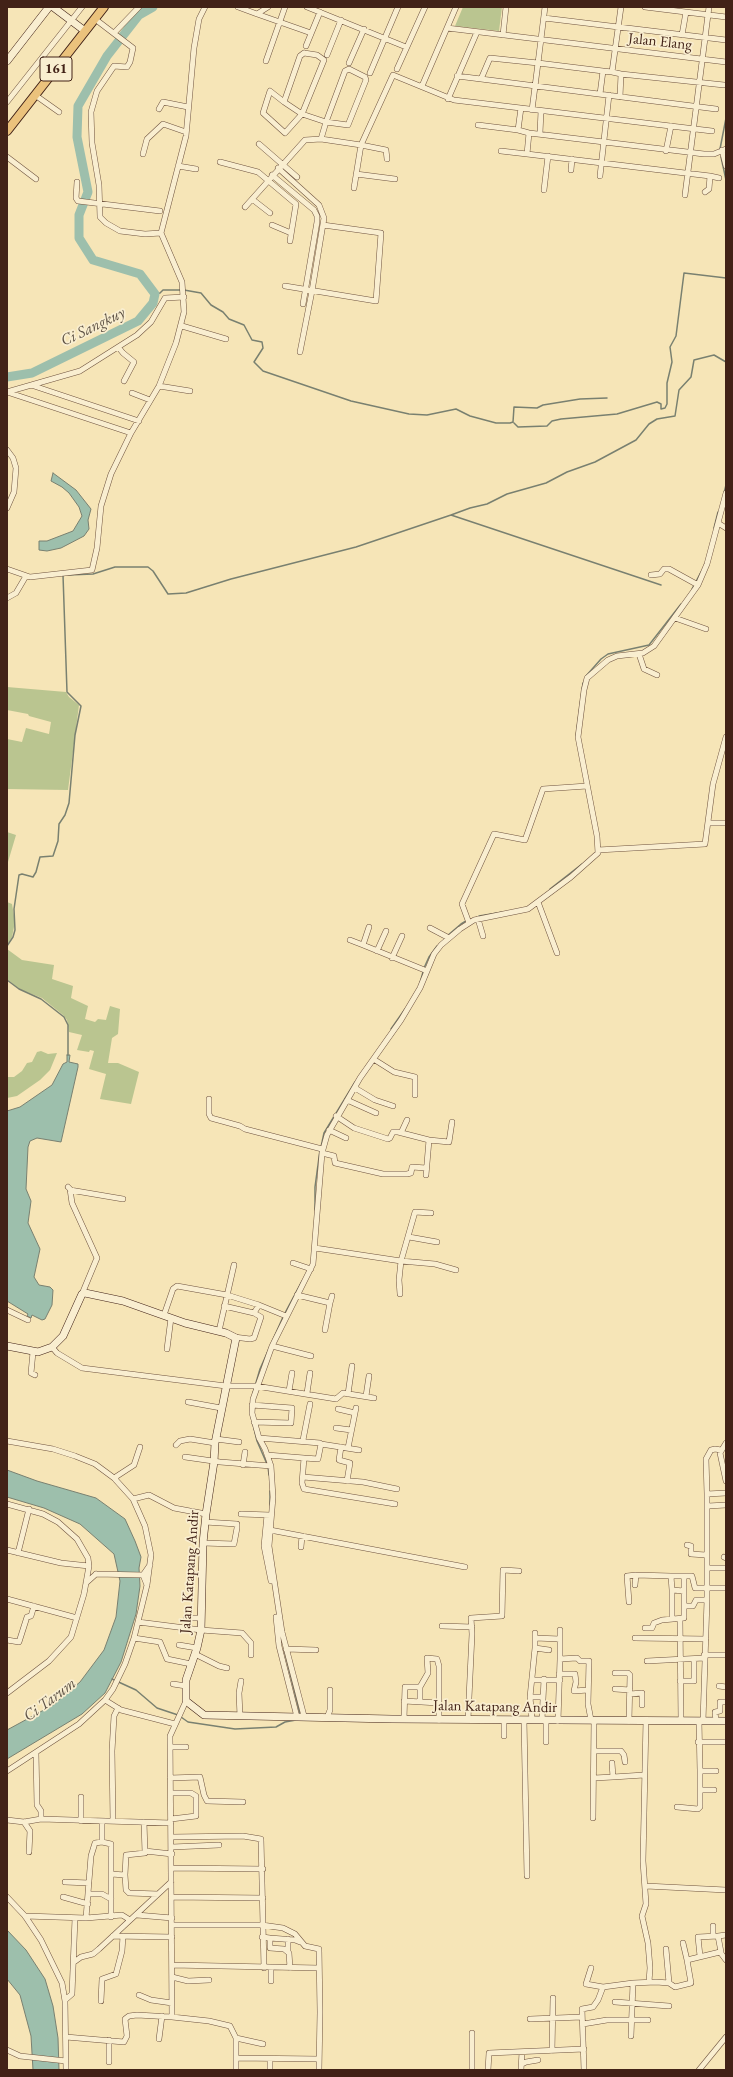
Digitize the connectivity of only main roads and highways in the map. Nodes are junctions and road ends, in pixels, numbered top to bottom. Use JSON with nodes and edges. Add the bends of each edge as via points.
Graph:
{"nodes":[{"id":1,"x":104,"y":7,"type":"edge"},
{"id":2,"x":7,"y":131,"type":"edge"}],
"edges":[{"from":1,"to":2,"type":"main road","number":"161"}]}
